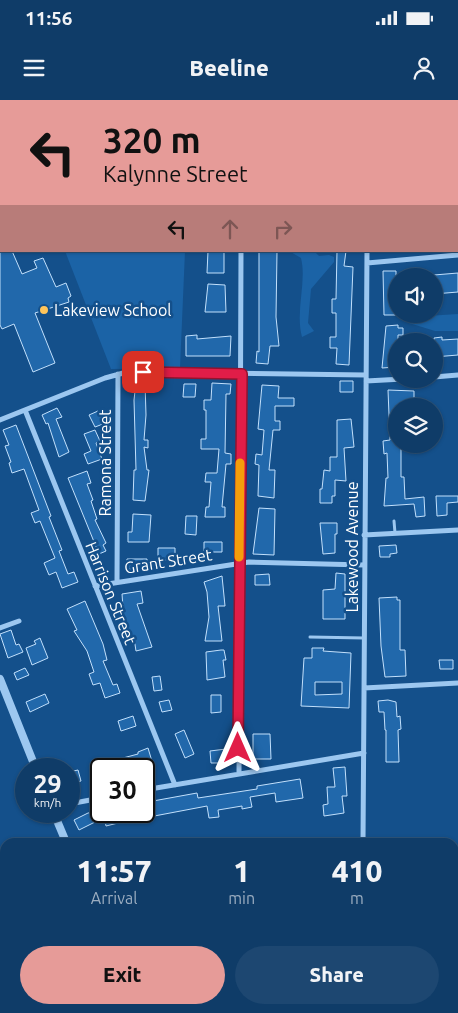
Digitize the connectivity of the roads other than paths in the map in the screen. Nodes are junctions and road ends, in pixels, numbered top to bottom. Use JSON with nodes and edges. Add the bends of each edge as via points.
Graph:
{"nodes":[{"id":1,"x":241,"y":252,"type":"edge"},
{"id":2,"x":367,"y":252,"type":"edge"},
{"id":3,"x":458,"y":254,"type":"edge"},
{"id":4,"x":367,"y":262,"type":"junction"},
{"id":5,"x":118,"y":374,"type":"junction"},
{"id":6,"x":242,"y":374,"type":"junction"},
{"id":7,"x":458,"y":375,"type":"edge"},
{"id":8,"x":443,"y":376,"type":"edge"},
{"id":9,"x":366,"y":378,"type":"junction"},
{"id":10,"x":388,"y":379,"type":"edge"},
{"id":11,"x":25,"y":410,"type":"junction"},
{"id":12,"x":0,"y":420,"type":"edge"},
{"id":13,"x":394,"y":522,"type":"dead end"},
{"id":14,"x":458,"y":530,"type":"edge"},
{"id":15,"x":395,"y":533,"type":"junction"},
{"id":16,"x":364,"y":535,"type":"junction"},
{"id":17,"x":238,"y":562,"type":"junction"},
{"id":18,"x":364,"y":565,"type":"junction"},
{"id":19,"x":117,"y":582,"type":"junction"},
{"id":20,"x":95,"y":586,"type":"junction"},
{"id":21,"x":19,"y":621,"type":"dead end"},
{"id":22,"x":0,"y":628,"type":"edge"},
{"id":23,"x":310,"y":637,"type":"dead end"},
{"id":24,"x":364,"y":638,"type":"junction"},
{"id":25,"x":0,"y":679,"type":"edge"},
{"id":26,"x":458,"y":683,"type":"edge"},
{"id":27,"x":364,"y":688,"type":"junction"},
{"id":28,"x":364,"y":753,"type":"junction"},
{"id":29,"x":32,"y":758,"type":"edge"},
{"id":30,"x":238,"y":774,"type":"junction"},
{"id":31,"x":175,"y":785,"type":"junction"},
{"id":32,"x":155,"y":788,"type":"edge"},
{"id":33,"x":58,"y":823,"type":"edge"},
{"id":34,"x":64,"y":838,"type":"edge"},
{"id":35,"x":363,"y":838,"type":"edge"}],
"edges":[{"from":1,"to":6,"type":"street"},
{"from":2,"to":4,"type":"street","name":"Lakewood Avenue"},
{"from":3,"to":4,"type":"street"},
{"from":4,"to":9,"type":"street","name":"Lakewood Avenue"},
{"from":5,"to":6,"type":"street"},
{"from":5,"to":11,"type":"street"},
{"from":5,"to":19,"type":"street","name":"Ramona Street"},
{"from":6,"to":9,"type":"street"},
{"from":6,"to":17,"type":"street"},
{"from":7,"to":8,"type":"street"},
{"from":9,"to":10,"type":"street"},
{"from":9,"to":16,"type":"street","name":"Lakewood Avenue"},
{"from":11,"to":12,"type":"street"},
{"from":11,"to":20,"type":"street","name":"Harrison Street"},
{"from":13,"to":15,"type":"lane"},
{"from":14,"to":15,"type":"street"},
{"from":15,"to":16,"type":"street"},
{"from":16,"to":18,"type":"street","name":"Lakewood Avenue"},
{"from":17,"to":18,"type":"street","name":"Grant Street"},
{"from":17,"to":19,"type":"street","name":"Grant Street"},
{"from":17,"to":30,"type":"street"},
{"from":18,"to":24,"type":"street","name":"Lakewood Avenue"},
{"from":19,"to":20,"type":"street","name":"Grant Street"},
{"from":20,"to":31,"type":"street","name":"Harrison Street"},
{"from":21,"to":22,"type":"street"},
{"from":23,"to":24,"type":"lane"},
{"from":24,"to":27,"type":"street","name":"Lakewood Avenue"},
{"from":25,"to":29,"type":"street"},
{"from":26,"to":27,"type":"street"},
{"from":27,"to":28,"type":"street","name":"Lakewood Avenue"},
{"from":28,"to":30,"type":"street"},
{"from":28,"to":35,"type":"street","name":"Lakewood Avenue"},
{"from":30,"to":31,"type":"street"},
{"from":31,"to":32,"type":"street"},
{"from":33,"to":34,"type":"street"}]}
